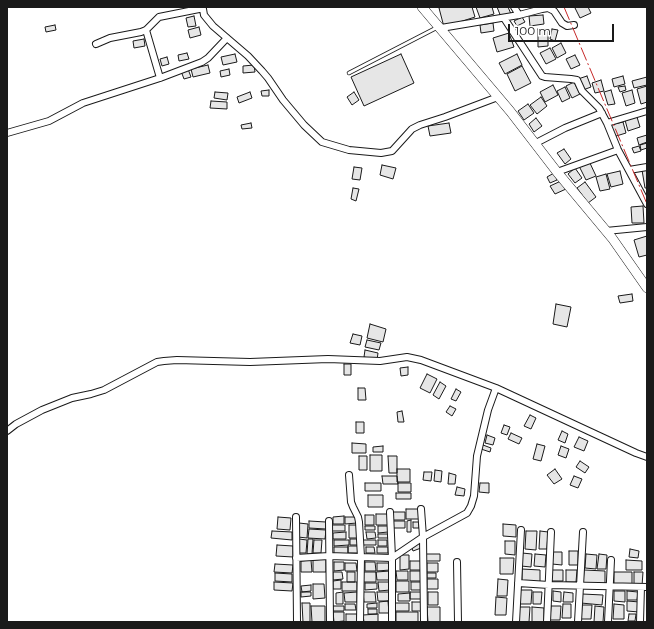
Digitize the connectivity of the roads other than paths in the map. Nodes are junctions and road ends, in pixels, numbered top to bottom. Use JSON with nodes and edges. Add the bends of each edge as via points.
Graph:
{"nodes":[{"id":1,"x":422,"y":7,"type":"edge"},
{"id":2,"x":514,"y":7,"type":"edge"},
{"id":3,"x":205,"y":8,"type":"edge"},
{"id":4,"x":519,"y":15,"type":"junction"},
{"id":5,"x":504,"y":18,"type":"junction"},
{"id":6,"x":574,"y":25,"type":"dead end"},
{"id":7,"x":440,"y":27,"type":"junction"},
{"id":8,"x":146,"y":30,"type":"junction"},
{"id":9,"x":227,"y":38,"type":"junction"},
{"id":10,"x":96,"y":44,"type":"dead end"},
{"id":11,"x":350,"y":73,"type":"dead end"},
{"id":12,"x":160,"y":78,"type":"junction"},
{"id":13,"x":498,"y":97,"type":"junction"},
{"id":14,"x":647,"y":111,"type":"edge"},
{"id":15,"x":602,"y":113,"type":"junction"},
{"id":16,"x":608,"y":123,"type":"junction"},
{"id":17,"x":7,"y":133,"type":"edge"},
{"id":18,"x":536,"y":143,"type":"junction"},
{"id":19,"x":618,"y":150,"type":"junction"},
{"id":20,"x":647,"y":167,"type":"edge"},
{"id":21,"x":629,"y":170,"type":"junction"},
{"id":22,"x":557,"y":172,"type":"junction"},
{"id":23,"x":647,"y":204,"type":"edge"},
{"id":24,"x":647,"y":227,"type":"edge"},
{"id":25,"x":606,"y":231,"type":"junction"},
{"id":26,"x":647,"y":288,"type":"edge"},
{"id":27,"x":496,"y":388,"type":"junction"},
{"id":28,"x":7,"y":431,"type":"edge"},
{"id":29,"x":647,"y":457,"type":"edge"},
{"id":30,"x":349,"y":475,"type":"dead end"},
{"id":31,"x":421,"y":509,"type":"dead end"},
{"id":32,"x":390,"y":512,"type":"dead end"},
{"id":33,"x":296,"y":516,"type":"dead end"},
{"id":34,"x":329,"y":521,"type":"dead end"},
{"id":35,"x":521,"y":530,"type":"dead end"},
{"id":36,"x":551,"y":532,"type":"dead end"},
{"id":37,"x":584,"y":532,"type":"dead end"},
{"id":38,"x":423,"y":537,"type":"junction"},
{"id":39,"x":329,"y":556,"type":"junction"},
{"id":40,"x":361,"y":557,"type":"junction"},
{"id":41,"x":296,"y":558,"type":"junction"},
{"id":42,"x":392,"y":558,"type":"junction"},
{"id":43,"x":611,"y":560,"type":"dead end"},
{"id":44,"x":457,"y":562,"type":"dead end"},
{"id":45,"x":518,"y":583,"type":"junction"},
{"id":46,"x":549,"y":585,"type":"junction"},
{"id":47,"x":580,"y":586,"type":"junction"},
{"id":48,"x":609,"y":586,"type":"junction"},
{"id":49,"x":644,"y":587,"type":"edge"},
{"id":50,"x":297,"y":622,"type":"edge"},
{"id":51,"x":330,"y":622,"type":"edge"},
{"id":52,"x":360,"y":622,"type":"edge"},
{"id":53,"x":392,"y":622,"type":"edge"},
{"id":54,"x":424,"y":622,"type":"edge"},
{"id":55,"x":458,"y":622,"type":"edge"},
{"id":56,"x":516,"y":622,"type":"edge"},
{"id":57,"x":547,"y":622,"type":"edge"},
{"id":58,"x":578,"y":622,"type":"edge"},
{"id":59,"x":608,"y":622,"type":"edge"},
{"id":60,"x":640,"y":622,"type":"edge"}],
"edges":[{"from":1,"to":7,"type":"street"},
{"from":2,"to":4,"type":"street"},
{"from":3,"to":8,"type":"street","via":[[160,17]]},
{"from":3,"to":9,"type":"street","via":[[204,15]]},
{"from":4,"to":5,"type":"street"},
{"from":4,"to":6,"type":"street","via":[[548,8],[554,11],[562,23],[567,26]]},
{"from":5,"to":7,"type":"street"},
{"from":5,"to":15,"type":"street","via":[[542,76],[577,80],[582,91]]},
{"from":7,"to":11,"type":"lane"},
{"from":7,"to":13,"type":"street"},
{"from":8,"to":10,"type":"street","via":[[110,38]]},
{"from":8,"to":12,"type":"street"},
{"from":9,"to":12,"type":"street","via":[[202,62]]},
{"from":9,"to":13,"type":"street","via":[[262,71],[304,125],[322,142],[349,150],[392,152],[412,129],[420,124]]},
{"from":12,"to":17,"type":"street","via":[[83,103],[49,121]]},
{"from":13,"to":18,"type":"street"},
{"from":14,"to":16,"type":"street"},
{"from":15,"to":16,"type":"street"},
{"from":15,"to":18,"type":"street"},
{"from":16,"to":19,"type":"street"},
{"from":18,"to":22,"type":"street"},
{"from":19,"to":21,"type":"street"},
{"from":19,"to":22,"type":"street"},
{"from":20,"to":21,"type":"street"},
{"from":21,"to":23,"type":"street"},
{"from":22,"to":25,"type":"street"},
{"from":24,"to":25,"type":"street"},
{"from":25,"to":26,"type":"street"},
{"from":27,"to":28,"type":"street","via":[[407,357],[380,361],[164,361],[157,362],[104,390],[72,398],[42,410]]},
{"from":27,"to":29,"type":"street"},
{"from":27,"to":38,"type":"street","via":[[477,456],[471,506],[467,513]]},
{"from":30,"to":40,"type":"street","via":[[353,507],[359,522]]},
{"from":31,"to":38,"type":"street"},
{"from":32,"to":42,"type":"street"},
{"from":33,"to":41,"type":"street"},
{"from":34,"to":39,"type":"street"},
{"from":35,"to":45,"type":"street"},
{"from":36,"to":46,"type":"street"},
{"from":37,"to":47,"type":"street"},
{"from":38,"to":42,"type":"street"},
{"from":38,"to":54,"type":"street"},
{"from":39,"to":40,"type":"street"},
{"from":39,"to":41,"type":"street"},
{"from":39,"to":51,"type":"street"},
{"from":40,"to":42,"type":"street"},
{"from":40,"to":52,"type":"street"},
{"from":41,"to":50,"type":"street"},
{"from":42,"to":53,"type":"street"},
{"from":43,"to":48,"type":"street"},
{"from":44,"to":55,"type":"street"},
{"from":45,"to":46,"type":"street"},
{"from":45,"to":56,"type":"street"},
{"from":46,"to":47,"type":"street"},
{"from":46,"to":57,"type":"street"},
{"from":47,"to":48,"type":"street"},
{"from":47,"to":58,"type":"street"},
{"from":48,"to":49,"type":"street"},
{"from":48,"to":59,"type":"street"},
{"from":49,"to":60,"type":"street"}]}
